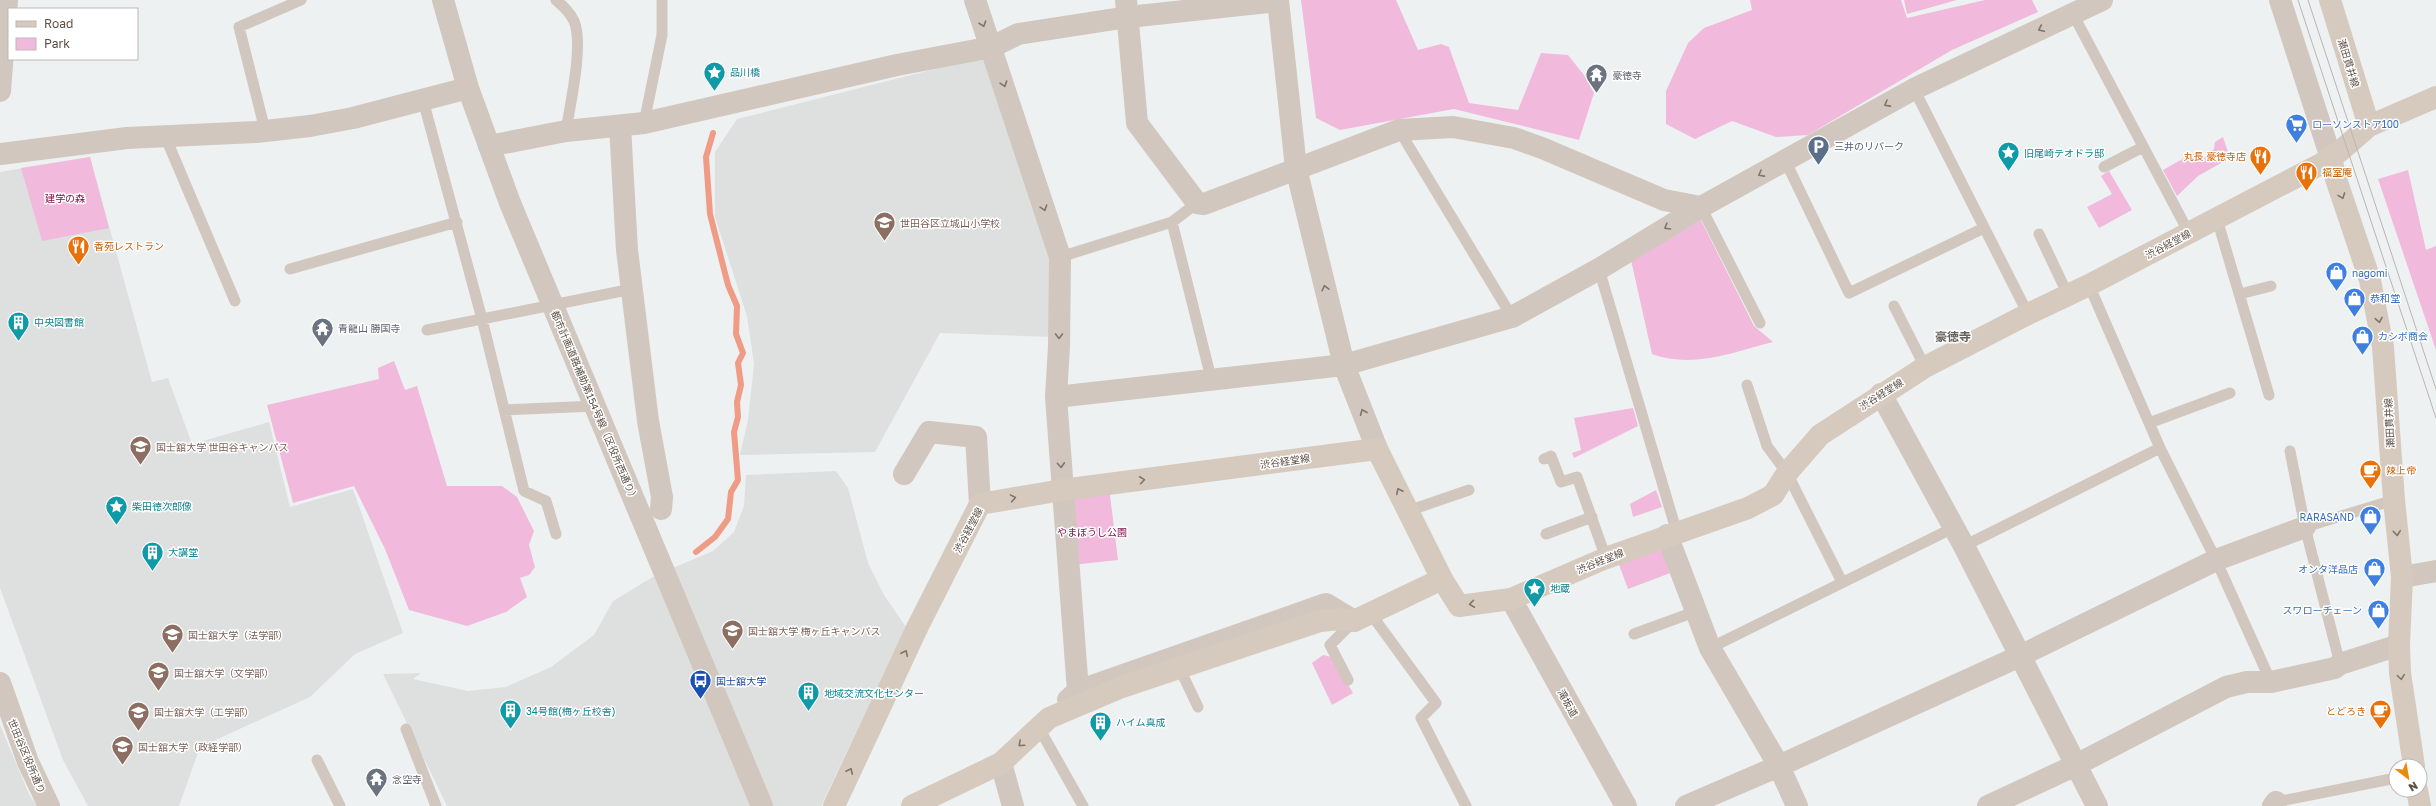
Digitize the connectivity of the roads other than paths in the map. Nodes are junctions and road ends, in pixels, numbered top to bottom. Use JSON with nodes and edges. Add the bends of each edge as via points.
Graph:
{"nodes":[{"id":1,"x":7,"y":0,"type":"edge"},
{"id":2,"x":301,"y":0,"type":"edge"},
{"id":3,"x":443,"y":0,"type":"edge"},
{"id":4,"x":556,"y":0,"type":"edge"},
{"id":5,"x":662,"y":0,"type":"edge"},
{"id":6,"x":975,"y":0,"type":"edge"},
{"id":7,"x":1278,"y":0,"type":"edge"},
{"id":8,"x":2102,"y":0,"type":"edge"},
{"id":9,"x":2280,"y":0,"type":"edge"},
{"id":10,"x":2330,"y":0,"type":"edge"},
{"id":11,"x":1127,"y":8,"type":"edge"},
{"id":12,"x":2073,"y":14,"type":"junction"},
{"id":13,"x":992,"y":47,"type":"junction"},
{"id":14,"x":468,"y":88,"type":"junction"},
{"id":15,"x":1914,"y":89,"type":"junction"},
{"id":16,"x":0,"y":91,"type":"edge"},
{"id":17,"x":2436,"y":97,"type":"edge"},
{"id":18,"x":423,"y":100,"type":"junction"},
{"id":19,"x":644,"y":123,"type":"junction"},
{"id":20,"x":620,"y":126,"type":"junction"},
{"id":21,"x":2369,"y":126,"type":"junction"},
{"id":22,"x":265,"y":130,"type":"junction"},
{"id":23,"x":1399,"y":130,"type":"junction"},
{"id":24,"x":566,"y":131,"type":"junction"},
{"id":25,"x":165,"y":136,"type":"junction"},
{"id":26,"x":489,"y":146,"type":"junction"},
{"id":27,"x":2143,"y":147,"type":"junction"},
{"id":28,"x":0,"y":154,"type":"edge"},
{"id":29,"x":2331,"y":158,"type":"junction"},
{"id":30,"x":1785,"y":160,"type":"junction"},
{"id":31,"x":2104,"y":167,"type":"dead end"},
{"id":32,"x":1296,"y":168,"type":"junction"},
{"id":33,"x":1197,"y":203,"type":"junction"},
{"id":34,"x":1701,"y":207,"type":"junction"},
{"id":35,"x":2216,"y":219,"type":"junction"},
{"id":36,"x":457,"y":222,"type":"junction"},
{"id":37,"x":1172,"y":222,"type":"junction"},
{"id":38,"x":1984,"y":228,"type":"junction"},
{"id":39,"x":2188,"y":233,"type":"junction"},
{"id":40,"x":2039,"y":234,"type":"dead end"},
{"id":41,"x":1060,"y":257,"type":"junction"},
{"id":42,"x":290,"y":269,"type":"dead end"},
{"id":43,"x":1599,"y":269,"type":"junction"},
{"id":44,"x":2089,"y":286,"type":"junction"},
{"id":45,"x":2271,"y":286,"type":"dead end"},
{"id":46,"x":632,"y":289,"type":"junction"},
{"id":47,"x":2240,"y":294,"type":"junction"},
{"id":48,"x":2068,"y":295,"type":"junction"},
{"id":49,"x":234,"y":301,"type":"dead end"},
{"id":50,"x":554,"y":306,"type":"junction"},
{"id":51,"x":1894,"y":306,"type":"dead end"},
{"id":52,"x":2028,"y":314,"type":"junction"},
{"id":53,"x":1512,"y":317,"type":"junction"},
{"id":54,"x":482,"y":319,"type":"junction"},
{"id":55,"x":1760,"y":323,"type":"dead end"},
{"id":56,"x":426,"y":330,"type":"dead end"},
{"id":57,"x":1344,"y":365,"type":"junction"},
{"id":58,"x":1925,"y":367,"type":"junction"},
{"id":59,"x":1211,"y":378,"type":"junction"},
{"id":60,"x":1747,"y":386,"type":"dead end"},
{"id":61,"x":2230,"y":393,"type":"dead end"},
{"id":62,"x":1881,"y":394,"type":"junction"},
{"id":63,"x":2270,"y":395,"type":"dead end"},
{"id":64,"x":1056,"y":397,"type":"junction"},
{"id":65,"x":596,"y":406,"type":"junction"},
{"id":66,"x":504,"y":410,"type":"junction"},
{"id":67,"x":2149,"y":423,"type":"junction"},
{"id":68,"x":2160,"y":448,"type":"junction"},
{"id":69,"x":1377,"y":449,"type":"junction"},
{"id":70,"x":2290,"y":451,"type":"dead end"},
{"id":71,"x":1544,"y":459,"type":"dead end"},
{"id":72,"x":1787,"y":473,"type":"junction"},
{"id":73,"x":904,"y":474,"type":"dead end"},
{"id":74,"x":1062,"y":490,"type":"junction"},
{"id":75,"x":1469,"y":490,"type":"dead end"},
{"id":76,"x":2394,"y":500,"type":"junction"},
{"id":77,"x":980,"y":504,"type":"junction"},
{"id":78,"x":661,"y":509,"type":"dead end"},
{"id":79,"x":1408,"y":510,"type":"junction"},
{"id":80,"x":1592,"y":517,"type":"junction"},
{"id":81,"x":2305,"y":527,"type":"junction"},
{"id":82,"x":556,"y":534,"type":"dead end"},
{"id":83,"x":1546,"y":534,"type":"dead end"},
{"id":84,"x":1672,"y":534,"type":"junction"},
{"id":85,"x":1958,"y":537,"type":"junction"},
{"id":86,"x":1606,"y":558,"type":"junction"},
{"id":87,"x":2216,"y":560,"type":"junction"},
{"id":88,"x":2436,"y":571,"type":"edge"},
{"id":89,"x":2402,"y":577,"type":"junction"},
{"id":90,"x":1442,"y":579,"type":"junction"},
{"id":91,"x":1842,"y":582,"type":"junction"},
{"id":92,"x":1511,"y":599,"type":"junction"},
{"id":93,"x":1697,"y":611,"type":"junction"},
{"id":94,"x":1362,"y":618,"type":"junction"},
{"id":95,"x":1634,"y":634,"type":"dead end"},
{"id":96,"x":2399,"y":645,"type":"junction"},
{"id":97,"x":1710,"y":648,"type":"junction"},
{"id":98,"x":2020,"y":656,"type":"junction"},
{"id":99,"x":1176,"y":662,"type":"junction"},
{"id":100,"x":2340,"y":664,"type":"junction"},
{"id":101,"x":1348,"y":680,"type":"dead end"},
{"id":102,"x":2271,"y":682,"type":"junction"},
{"id":103,"x":0,"y":683,"type":"edge"},
{"id":104,"x":1078,"y":691,"type":"junction"},
{"id":105,"x":1198,"y":707,"type":"dead end"},
{"id":106,"x":1044,"y":723,"type":"junction"},
{"id":107,"x":406,"y":729,"type":"dead end"},
{"id":108,"x":2413,"y":758,"type":"edge"},
{"id":109,"x":317,"y":760,"type":"dead end"},
{"id":110,"x":1001,"y":763,"type":"junction"},
{"id":111,"x":2076,"y":765,"type":"junction"},
{"id":112,"x":1779,"y":766,"type":"junction"},
{"id":113,"x":2388,"y":780,"type":"edge"},
{"id":114,"x":2275,"y":804,"type":"edge"},
{"id":115,"x":49,"y":806,"type":"edge"},
{"id":116,"x":340,"y":806,"type":"edge"},
{"id":117,"x":436,"y":806,"type":"edge"},
{"id":118,"x":762,"y":806,"type":"edge"},
{"id":119,"x":834,"y":806,"type":"edge"},
{"id":120,"x":912,"y":806,"type":"edge"},
{"id":121,"x":1013,"y":806,"type":"edge"},
{"id":122,"x":1083,"y":806,"type":"edge"},
{"id":123,"x":1466,"y":806,"type":"edge"},
{"id":124,"x":1626,"y":806,"type":"edge"},
{"id":125,"x":1686,"y":806,"type":"edge"},
{"id":126,"x":1798,"y":806,"type":"edge"},
{"id":127,"x":1988,"y":806,"type":"edge"},
{"id":128,"x":2097,"y":806,"type":"edge"}],
"edges":[{"from":1,"to":16,"type":"street"},
{"from":2,"to":22,"type":"lane","via":[[239,27]]},
{"from":3,"to":14,"type":"street","name":"都市計画道路補助第154号線（区役所西通り）"},
{"from":4,"to":24,"type":"lane","via":[[575,21],[577,48]]},
{"from":5,"to":19,"type":"lane","via":[[662,35]]},
{"from":6,"to":13,"type":"street","one_way":true},
{"from":7,"to":11,"type":"street"},
{"from":7,"to":32,"type":"street"},
{"from":8,"to":12,"type":"street"},
{"from":9,"to":29,"type":"street"},
{"from":10,"to":21,"type":"main road","name":"瀬田貫井線"},
{"from":11,"to":13,"type":"street","via":[[1018,34]]},
{"from":11,"to":33,"type":"street","via":[[1137,123]]},
{"from":12,"to":15,"type":"street","one_way":true},
{"from":12,"to":27,"type":"lane"},
{"from":13,"to":19,"type":"street","via":[[897,65]]},
{"from":13,"to":41,"type":"street","one_way":true},
{"from":14,"to":18,"type":"street"},
{"from":14,"to":26,"type":"street","name":"都市計画道路補助第154号線（区役所西通り）"},
{"from":15,"to":30,"type":"street","one_way":true},
{"from":15,"to":38,"type":"lane"},
{"from":17,"to":21,"type":"main road","name":"渋谷経堂線"},
{"from":18,"to":22,"type":"street","via":[[353,118]]},
{"from":18,"to":36,"type":"lane"},
{"from":19,"to":20,"type":"street"},
{"from":20,"to":24,"type":"street"},
{"from":20,"to":46,"type":"street","via":[[627,250]]},
{"from":21,"to":29,"type":"main road","name":"渋谷経堂線"},
{"from":22,"to":25,"type":"street"},
{"from":23,"to":32,"type":"street"},
{"from":23,"to":34,"type":"street","via":[[1453,127],[1514,138],[1664,200]]},
{"from":23,"to":53,"type":"lane"},
{"from":24,"to":26,"type":"street"},
{"from":25,"to":28,"type":"street","via":[[127,138]]},
{"from":25,"to":49,"type":"lane"},
{"from":26,"to":50,"type":"street","name":"都市計画道路補助第154号線（区役所西通り）"},
{"from":27,"to":31,"type":"lane"},
{"from":27,"to":39,"type":"lane"},
{"from":29,"to":35,"type":"main road","name":"渋谷経堂線"},
{"from":29,"to":76,"type":"main road","name":"瀬田貫井線","one_way":true,"via":[[2377,309],[2387,389]]},
{"from":30,"to":34,"type":"street","one_way":true},
{"from":30,"to":38,"type":"lane","via":[[1849,293]]},
{"from":32,"to":33,"type":"street","via":[[1204,204]]},
{"from":57,"to":32,"type":"street","one_way":true},
{"from":33,"to":37,"type":"lane"},
{"from":34,"to":43,"type":"street","one_way":true},
{"from":34,"to":55,"type":"lane"},
{"from":35,"to":39,"type":"main road","name":"渋谷経堂線"},
{"from":35,"to":47,"type":"lane"},
{"from":36,"to":42,"type":"lane"},
{"from":36,"to":54,"type":"lane"},
{"from":37,"to":41,"type":"lane"},
{"from":37,"to":59,"type":"lane"},
{"from":38,"to":52,"type":"lane"},
{"from":39,"to":44,"type":"main road","name":"渋谷経堂線"},
{"from":40,"to":48,"type":"lane"},
{"from":41,"to":64,"type":"street","one_way":true},
{"from":43,"to":53,"type":"street"},
{"from":43,"to":84,"type":"lane"},
{"from":44,"to":48,"type":"main road","name":"渋谷経堂線"},
{"from":44,"to":67,"type":"lane"},
{"from":45,"to":47,"type":"lane"},
{"from":46,"to":50,"type":"lane","via":[[575,299]]},
{"from":46,"to":78,"type":"street","via":[[648,421],[662,497]]},
{"from":47,"to":63,"type":"lane"},
{"from":48,"to":52,"type":"main road","name":"渋谷経堂線"},
{"from":50,"to":54,"type":"lane"},
{"from":50,"to":65,"type":"street","name":"都市計画道路補助第154号線（区役所西通り）"},
{"from":51,"to":58,"type":"lane"},
{"from":52,"to":58,"type":"main road","name":"渋谷経堂線"},
{"from":53,"to":57,"type":"street"},
{"from":54,"to":56,"type":"lane"},
{"from":54,"to":66,"type":"lane"},
{"from":57,"to":59,"type":"street"},
{"from":69,"to":57,"type":"street","one_way":true},
{"from":58,"to":62,"type":"main road","name":"渋谷経堂線"},
{"from":59,"to":64,"type":"street"},
{"from":60,"to":72,"type":"lane","via":[[1767,446]]},
{"from":61,"to":67,"type":"lane"},
{"from":62,"to":72,"type":"main road","name":"渋谷経堂線","via":[[1820,435]]},
{"from":62,"to":85,"type":"street"},
{"from":64,"to":74,"type":"street","one_way":true},
{"from":65,"to":66,"type":"lane"},
{"from":65,"to":118,"type":"street","name":"都市計画道路補助第154号線（区役所西通り）"},
{"from":66,"to":82,"type":"lane","via":[[524,491],[546,501]]},
{"from":67,"to":68,"type":"lane"},
{"from":68,"to":85,"type":"lane"},
{"from":68,"to":87,"type":"lane"},
{"from":74,"to":69,"type":"main road","name":"渋谷経堂線","one_way":true},
{"from":79,"to":69,"type":"main road","name":"渋谷経堂線","one_way":true},
{"from":70,"to":81,"type":"lane"},
{"from":71,"to":80,"type":"lane","via":[[1551,456],[1561,482],[1577,477]]},
{"from":72,"to":84,"type":"main road","name":"渋谷経堂線","via":[[1773,495],[1748,508]]},
{"from":72,"to":91,"type":"lane"},
{"from":73,"to":77,"type":"street","via":[[929,432],[976,437]]},
{"from":77,"to":74,"type":"main road","name":"渋谷経堂線","one_way":true},
{"from":74,"to":104,"type":"street"},
{"from":75,"to":79,"type":"lane"},
{"from":76,"to":81,"type":"lane"},
{"from":76,"to":89,"type":"main road","name":"瀬田貫井線","one_way":true},
{"from":119,"to":77,"type":"main road","name":"渋谷経堂線","one_way":true,"via":[[918,626]]},
{"from":79,"to":90,"type":"main road","name":"渋谷経堂線"},
{"from":80,"to":83,"type":"lane"},
{"from":80,"to":86,"type":"lane"},
{"from":81,"to":87,"type":"street"},
{"from":81,"to":100,"type":"lane"},
{"from":84,"to":86,"type":"main road","name":"渋谷経堂線"},
{"from":84,"to":93,"type":"street"},
{"from":85,"to":91,"type":"lane"},
{"from":85,"to":98,"type":"street"},
{"from":86,"to":92,"type":"main road","name":"渋谷経堂線"},
{"from":87,"to":98,"type":"street"},
{"from":87,"to":102,"type":"lane"},
{"from":88,"to":89,"type":"street"},
{"from":89,"to":96,"type":"main road","name":"瀬田貫井線"},
{"from":92,"to":90,"type":"main road","name":"渋谷経堂線","one_way":true,"via":[[1459,606]]},
{"from":90,"to":94,"type":"main road"},
{"from":91,"to":97,"type":"lane"},
{"from":92,"to":124,"type":"street","name":"滝坂道"},
{"from":93,"to":95,"type":"lane"},
{"from":93,"to":97,"type":"street"},
{"from":94,"to":99,"type":"main road","via":[[1320,621]]},
{"from":94,"to":101,"type":"lane","via":[[1330,645]]},
{"from":94,"to":123,"type":"lane","via":[[1436,703],[1421,718]]},
{"from":96,"to":100,"type":"street"},
{"from":96,"to":108,"type":"main road","name":"瀬田貫井線","one_way":true},
{"from":97,"to":112,"type":"street"},
{"from":98,"to":111,"type":"street"},
{"from":98,"to":112,"type":"street"},
{"from":99,"to":104,"type":"street"},
{"from":99,"to":105,"type":"lane"},
{"from":99,"to":106,"type":"main road"},
{"from":100,"to":102,"type":"street","via":[[2335,668]]},
{"from":102,"to":111,"type":"street","via":[[2247,682],[2226,688]]},
{"from":103,"to":115,"type":"street","name":"世田谷区役所通り","via":[[28,762]]},
{"from":104,"to":106,"type":"street"},
{"from":106,"to":110,"type":"main road","one_way":true},
{"from":106,"to":122,"type":"lane"},
{"from":107,"to":117,"type":"lane"},
{"from":109,"to":116,"type":"lane"},
{"from":110,"to":120,"type":"main road"},
{"from":110,"to":121,"type":"street"},
{"from":111,"to":127,"type":"street"},
{"from":111,"to":128,"type":"street"},
{"from":112,"to":125,"type":"street"},
{"from":112,"to":126,"type":"street"},
{"from":113,"to":114,"type":"lane"}]}
